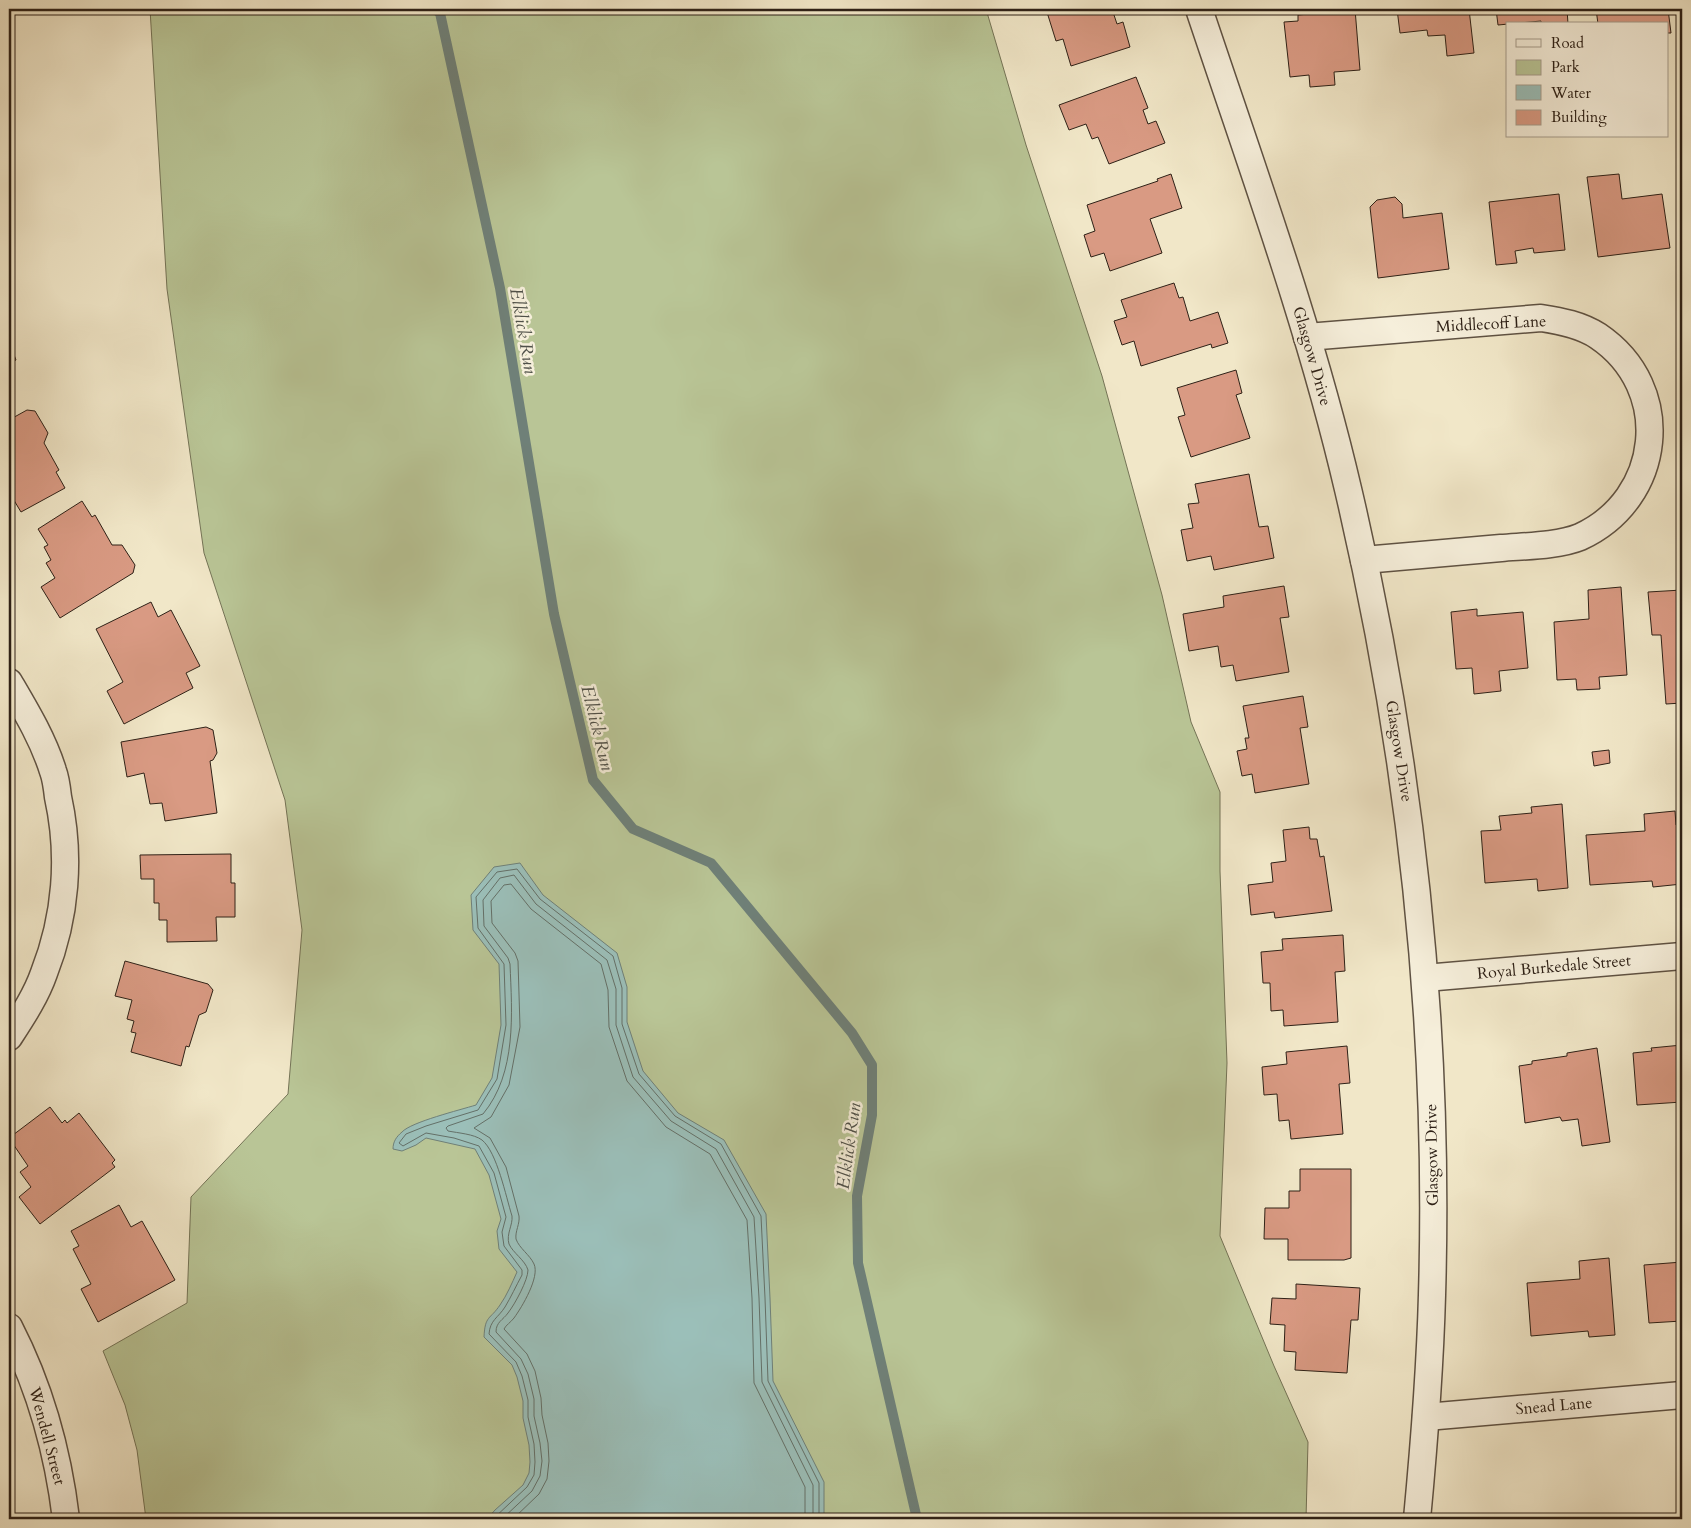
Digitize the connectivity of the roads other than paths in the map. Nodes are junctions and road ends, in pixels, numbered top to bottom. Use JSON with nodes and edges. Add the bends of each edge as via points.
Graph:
{"nodes":[{"id":1,"x":1199,"y":9,"type":"edge"},
{"id":2,"x":1307,"y":337,"type":"junction"},
{"id":3,"x":1364,"y":560,"type":"junction"},
{"id":4,"x":9,"y":682,"type":"edge"},
{"id":5,"x":1682,"y":956,"type":"edge"},
{"id":6,"x":1425,"y":978,"type":"junction"},
{"id":7,"x":9,"y":1037,"type":"edge"},
{"id":8,"x":9,"y":1327,"type":"edge"},
{"id":9,"x":1682,"y":1395,"type":"edge"},
{"id":10,"x":1426,"y":1416,"type":"junction"},
{"id":11,"x":66,"y":1519,"type":"edge"},
{"id":12,"x":1417,"y":1519,"type":"edge"}],
"edges":[{"from":1,"to":2,"type":"street","name":"Glasgow Drive"},
{"from":2,"to":3,"type":"street","name":"Glasgow Drive"},
{"from":2,"to":3,"type":"street","name":"Middlecoff Lane","via":[[1541,318],[1571,323],[1598,336],[1623,358],[1640,384],[1649,416],[1650,446],[1642,475],[1628,500],[1606,522],[1578,537],[1546,545]]},
{"from":3,"to":6,"type":"street","name":"Glasgow Drive","via":[[1394,711]]},
{"from":4,"to":7,"type":"street","via":[[33,722],[53,772],[64,824],[66,871],[60,924],[44,974]]},
{"from":5,"to":6,"type":"street","name":"Royal Burkedale Street"},
{"from":6,"to":10,"type":"street","name":"Glasgow Drive","via":[[1433,1132],[1432,1295]]},
{"from":8,"to":11,"type":"street","name":"Wendell Street","via":[[23,1354],[46,1418],[60,1474]]},
{"from":9,"to":10,"type":"street","name":"Snead Lane"},
{"from":10,"to":12,"type":"street","name":"Glasgow Drive"}]}
